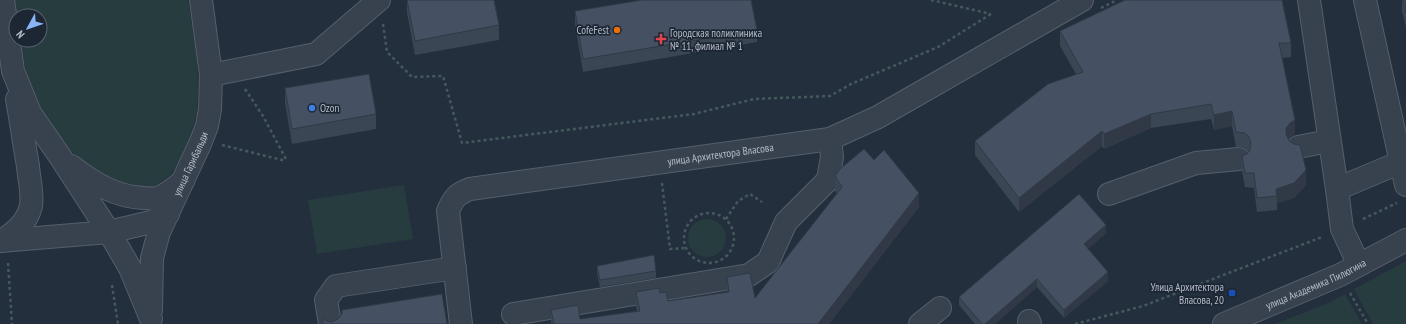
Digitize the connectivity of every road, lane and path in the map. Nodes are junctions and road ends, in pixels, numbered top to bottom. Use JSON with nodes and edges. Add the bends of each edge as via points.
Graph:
{"nodes":[{"id":1,"x":3,"y":0,"type":"edge"},
{"id":2,"x":201,"y":0,"type":"edge"},
{"id":3,"x":379,"y":0,"type":"edge"},
{"id":4,"x":931,"y":0,"type":"edge"},
{"id":5,"x":1082,"y":0,"type":"edge"},
{"id":6,"x":1309,"y":0,"type":"edge"},
{"id":7,"x":1365,"y":0,"type":"edge"},
{"id":8,"x":13,"y":71,"type":"junction"},
{"id":9,"x":234,"y":72,"type":"junction"},
{"id":10,"x":211,"y":75,"type":"junction"},
{"id":11,"x":830,"y":139,"type":"junction"},
{"id":12,"x":1329,"y":141,"type":"junction"},
{"id":13,"x":222,"y":145,"type":"dead end"},
{"id":14,"x":1298,"y":147,"type":"edge"},
{"id":15,"x":61,"y":158,"type":"junction"},
{"id":16,"x":1239,"y":159,"type":"dead end"},
{"id":17,"x":1401,"y":162,"type":"junction"},
{"id":18,"x":185,"y":179,"type":"junction"},
{"id":19,"x":662,"y":183,"type":"dead end"},
{"id":20,"x":1337,"y":189,"type":"junction"},
{"id":21,"x":1109,"y":194,"type":"dead end"},
{"id":22,"x":1402,"y":194,"type":"edge"},
{"id":23,"x":762,"y":202,"type":"dead end"},
{"id":24,"x":168,"y":214,"type":"junction"},
{"id":25,"x":726,"y":219,"type":"junction"},
{"id":26,"x":1342,"y":229,"type":"junction"},
{"id":27,"x":109,"y":232,"type":"junction"},
{"id":28,"x":1406,"y":240,"type":"edge"},
{"id":29,"x":3,"y":247,"type":"edge"},
{"id":30,"x":686,"y":248,"type":"junction"},
{"id":31,"x":1359,"y":265,"type":"junction"},
{"id":32,"x":455,"y":268,"type":"junction"},
{"id":33,"x":111,"y":281,"type":"dead end"},
{"id":34,"x":1348,"y":289,"type":"dead end"},
{"id":35,"x":940,"y":308,"type":"dead end"},
{"id":36,"x":513,"y":314,"type":"dead end"},
{"id":37,"x":151,"y":321,"type":"edge"},
{"id":38,"x":12,"y":324,"type":"edge"},
{"id":39,"x":118,"y":324,"type":"edge"},
{"id":40,"x":330,"y":324,"type":"edge"},
{"id":41,"x":461,"y":324,"type":"edge"},
{"id":42,"x":920,"y":324,"type":"edge"},
{"id":43,"x":1075,"y":324,"type":"edge"},
{"id":44,"x":1224,"y":324,"type":"edge"},
{"id":45,"x":1368,"y":324,"type":"edge"}],
"edges":[{"from":1,"to":8,"type":"street"},
{"from":2,"to":10,"type":"street","name":"улица Гарибальди"},
{"from":3,"to":4,"type":"path","via":[[387,52],[412,76],[443,76],[462,143],[694,114],[754,99],[830,96],[851,84],[938,46],[991,14]]},
{"from":3,"to":9,"type":"street","via":[[316,54]]},
{"from":5,"to":11,"type":"street","name":"улица Архитектора Власова","via":[[878,117]]},
{"from":6,"to":12,"type":"street"},
{"from":7,"to":17,"type":"street"},
{"from":8,"to":15,"type":"street","via":[[30,113]]},
{"from":8,"to":29,"type":"street","via":[[31,190],[31,206],[27,217]]},
{"from":9,"to":10,"type":"street"},
{"from":9,"to":13,"type":"path","via":[[263,116],[287,161]]},
{"from":10,"to":18,"type":"street","name":"улица Гарибальди","via":[[207,126]]},
{"from":11,"to":32,"type":"street","name":"улица Архитектора Власова","via":[[470,189],[460,193],[448,211]]},
{"from":11,"to":36,"type":"street","via":[[832,157],[828,180],[786,222],[768,262],[749,276]]},
{"from":12,"to":14,"type":"street"},
{"from":12,"to":20,"type":"street"},
{"from":15,"to":18,"type":"street","via":[[86,177],[124,196],[156,198],[172,190]]},
{"from":15,"to":27,"type":"street"},
{"from":16,"to":21,"type":"street","via":[[1196,163]]},
{"from":17,"to":20,"type":"street"},
{"from":17,"to":22,"type":"street"},
{"from":18,"to":24,"type":"street","name":"улица Гарибальди"},
{"from":19,"to":30,"type":"path","via":[[670,249]]},
{"from":20,"to":26,"type":"street"},
{"from":22,"to":26,"type":"path"},
{"from":23,"to":25,"type":"path","via":[[750,194],[738,201]]},
{"from":24,"to":27,"type":"street","via":[[151,222]]},
{"from":24,"to":37,"type":"street","name":"улица Гарибальди","via":[[159,232],[152,258]]},
{"from":25,"to":30,"type":"path","via":[[708,212],[698,215],[685,229]]},
{"from":25,"to":30,"type":"path","via":[[734,236],[727,255],[719,261],[700,261]]},
{"from":26,"to":31,"type":"street"},
{"from":26,"to":43,"type":"path","via":[[1143,306]]},
{"from":27,"to":29,"type":"street"},
{"from":27,"to":37,"type":"street","via":[[130,268]]},
{"from":28,"to":31,"type":"street","name":"улица Академика Пилюгина"},
{"from":29,"to":38,"type":"path"},
{"from":31,"to":44,"type":"street","name":"улица Академика Пилюгина"},
{"from":32,"to":40,"type":"street","via":[[336,286],[326,300]]},
{"from":32,"to":41,"type":"street","name":"улица Архитектора Власова"},
{"from":33,"to":39,"type":"path"},
{"from":34,"to":45,"type":"path"},
{"from":35,"to":42,"type":"street"}]}
